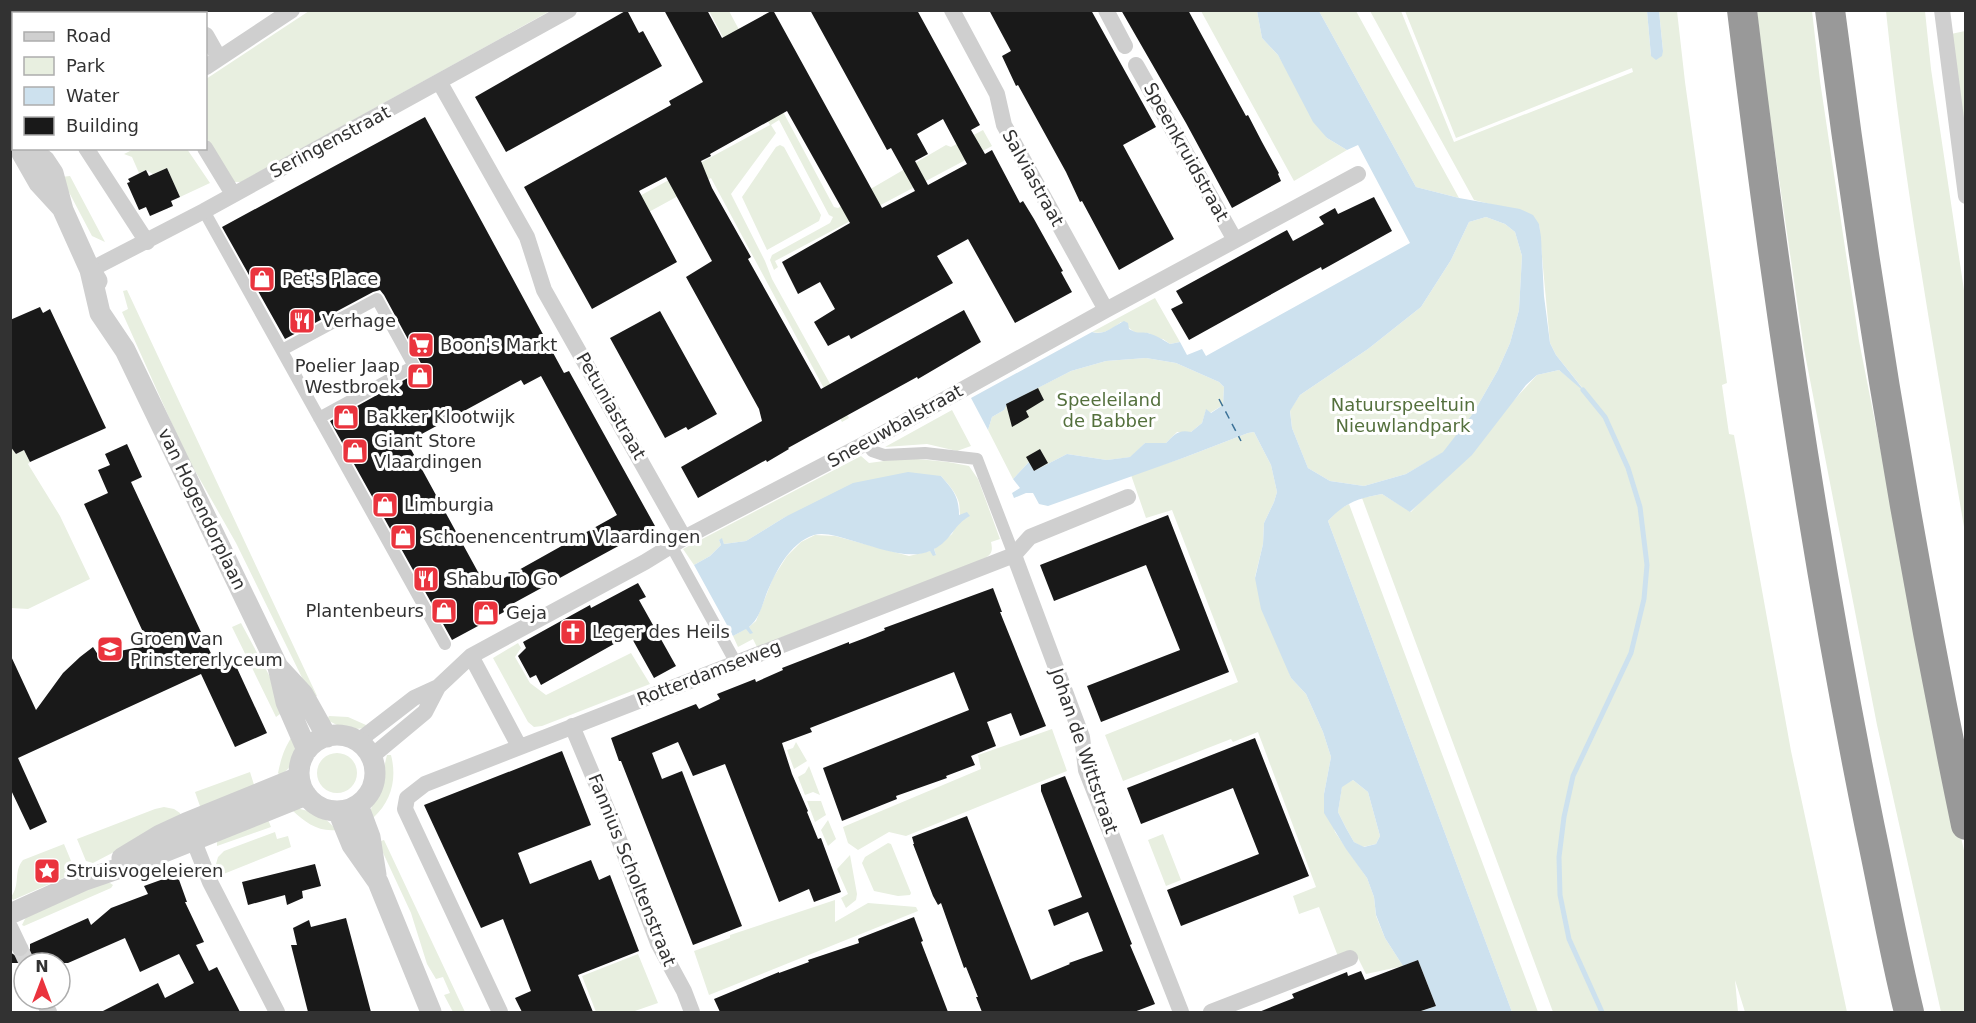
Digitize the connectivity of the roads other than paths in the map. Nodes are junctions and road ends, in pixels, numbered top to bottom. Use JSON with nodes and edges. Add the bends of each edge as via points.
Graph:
{"nodes":[{"id":1,"x":292,"y":10,"type":"edge"},
{"id":2,"x":569,"y":10,"type":"edge"},
{"id":3,"x":952,"y":10,"type":"edge"},
{"id":4,"x":1106,"y":10,"type":"edge"},
{"id":5,"x":1742,"y":10,"type":"edge"},
{"id":6,"x":1830,"y":10,"type":"edge"},
{"id":7,"x":1942,"y":10,"type":"edge"},
{"id":8,"x":207,"y":40,"type":"edge"},
{"id":9,"x":1125,"y":45,"type":"dead end"},
{"id":10,"x":212,"y":63,"type":"edge"},
{"id":11,"x":1136,"y":65,"type":"dead end"},
{"id":12,"x":440,"y":83,"type":"junction"},
{"id":13,"x":21,"y":150,"type":"edge"},
{"id":14,"x":31,"y":150,"type":"edge"},
{"id":15,"x":88,"y":150,"type":"edge"},
{"id":16,"x":206,"y":150,"type":"edge"},
{"id":17,"x":1358,"y":174,"type":"dead end"},
{"id":18,"x":234,"y":194,"type":"junction"},
{"id":19,"x":1965,"y":196,"type":"edge"},
{"id":20,"x":63,"y":210,"type":"junction"},
{"id":21,"x":204,"y":211,"type":"junction"},
{"id":22,"x":1234,"y":240,"type":"junction"},
{"id":23,"x":147,"y":242,"type":"junction"},
{"id":24,"x":90,"y":270,"type":"junction"},
{"id":25,"x":1106,"y":310,"type":"junction"},
{"id":26,"x":282,"y":359,"type":"junction"},
{"id":27,"x":320,"y":421,"type":"junction"},
{"id":28,"x":866,"y":443,"type":"junction"},
{"id":29,"x":1128,"y":497,"type":"dead end"},
{"id":30,"x":678,"y":542,"type":"junction"},
{"id":31,"x":1014,"y":555,"type":"junction"},
{"id":32,"x":445,"y":644,"type":"dead end"},
{"id":33,"x":471,"y":656,"type":"junction"},
{"id":34,"x":736,"y":663,"type":"junction"},
{"id":35,"x":278,"y":667,"type":"junction"},
{"id":36,"x":572,"y":726,"type":"junction"},
{"id":37,"x":327,"y":737,"type":"junction"},
{"id":38,"x":519,"y":746,"type":"junction"},
{"id":39,"x":364,"y":749,"type":"junction"},
{"id":40,"x":307,"y":750,"type":"junction"},
{"id":41,"x":303,"y":786,"type":"junction"},
{"id":42,"x":348,"y":808,"type":"junction"},
{"id":43,"x":1965,"y":825,"type":"edge"},
{"id":44,"x":190,"y":832,"type":"junction"},
{"id":45,"x":10,"y":914,"type":"edge"},
{"id":46,"x":10,"y":927,"type":"edge"},
{"id":47,"x":20,"y":948,"type":"tunnel mouth"},
{"id":48,"x":1350,"y":958,"type":"dead end"},
{"id":49,"x":277,"y":1012,"type":"edge"},
{"id":50,"x":431,"y":1012,"type":"edge"},
{"id":51,"x":500,"y":1012,"type":"edge"},
{"id":52,"x":692,"y":1012,"type":"edge"},
{"id":53,"x":1181,"y":1012,"type":"edge"},
{"id":54,"x":1211,"y":1012,"type":"edge"},
{"id":55,"x":1909,"y":1012,"type":"edge"}],
"edges":[{"from":1,"to":10,"type":"street"},
{"from":2,"to":12,"type":"street","name":"Seringenstraat"},
{"from":3,"to":25,"type":"street","name":"Salviastraat","via":[[997,94],[1004,125]]},
{"from":4,"to":9,"type":"street"},
{"from":5,"to":55,"type":"highway","via":[[1764,195],[1820,561],[1850,730]]},
{"from":6,"to":43,"type":"highway","via":[[1857,215],[1903,500]]},
{"from":7,"to":19,"type":"street"},
{"from":8,"to":10,"type":"street"},
{"from":11,"to":22,"type":"street","name":"Speenkruidstraat"},
{"from":12,"to":18,"type":"street","name":"Seringenstraat"},
{"from":12,"to":30,"type":"street","name":"Petuniastraat","via":[[527,237],[544,290],[630,440]]},
{"from":13,"to":20,"type":"street","name":"van Hogendorplaan","via":[[39,183]]},
{"from":14,"to":20,"type":"street","name":"van Hogendorplaan","via":[[53,173]]},
{"from":15,"to":23,"type":"street"},
{"from":16,"to":18,"type":"street"},
{"from":17,"to":22,"type":"street","name":"Sneeuwbalstraat"},
{"from":18,"to":21,"type":"street","name":"Seringenstraat"},
{"from":20,"to":24,"type":"street","name":"van Hogendorplaan"},
{"from":21,"to":23,"type":"street","name":"Seringenstraat"},
{"from":21,"to":26,"type":"street"},
{"from":22,"to":25,"type":"street","name":"Sneeuwbalstraat"},
{"from":23,"to":24,"type":"street","name":"Seringenstraat"},
{"from":24,"to":35,"type":"street","name":"van Hogendorplaan","via":[[112,307],[125,350]]},
{"from":25,"to":28,"type":"street","name":"Sneeuwbalstraat"},
{"from":26,"to":27,"type":"street","via":[[308,408]]},
{"from":26,"to":27,"type":"street","via":[[377,299],[414,366]]},
{"from":27,"to":32,"type":"street"},
{"from":28,"to":30,"type":"street","name":"Sneeuwbalstraat"},
{"from":28,"to":31,"type":"street","name":"Johan de Wittstraat","via":[[884,456],[925,453],[977,459]]},
{"from":29,"to":31,"type":"street","via":[[1030,537]]},
{"from":30,"to":33,"type":"street","name":"Sneeuwbalstraat"},
{"from":30,"to":34,"type":"street"},
{"from":31,"to":34,"type":"street","name":"Rotterdamseweg"},
{"from":31,"to":53,"type":"street","name":"Johan de Wittstraat","via":[[1082,737],[1086,770]]},
{"from":33,"to":38,"type":"street"},
{"from":33,"to":39,"type":"street","name":"Sneeuwbalstraat","via":[[438,687],[424,712]]},
{"from":34,"to":36,"type":"street","name":"Rotterdamseweg"},
{"from":35,"to":37,"type":"street","name":"van Hogendorplaan","via":[[303,694]]},
{"from":35,"to":40,"type":"street","name":"van Hogendorplaan","via":[[286,702]]},
{"from":36,"to":38,"type":"street","name":"Rotterdamseweg"},
{"from":36,"to":52,"type":"street","name":"Fannius Scholtenstraat","via":[[658,943]]},
{"from":37,"to":39,"type":"street","via":[[342,736]]},
{"from":37,"to":40,"type":"street"},
{"from":38,"to":51,"type":"street","name":"Rotterdamseweg","via":[[425,784],[407,798],[405,809]]},
{"from":39,"to":42,"type":"street","via":[[375,772],[372,787],[369,794]]},
{"from":40,"to":41,"type":"street","via":[[301,763]]},
{"from":41,"to":42,"type":"street","via":[[311,801],[323,809]]},
{"from":41,"to":44,"type":"street"},
{"from":42,"to":50,"type":"street","via":[[370,837],[376,879]]},
{"from":44,"to":45,"type":"street","via":[[160,835],[85,880]]},
{"from":44,"to":49,"type":"street","via":[[210,882]]},
{"from":46,"to":47,"type":"street"},
{"from":48,"to":54,"type":"street"}]}
